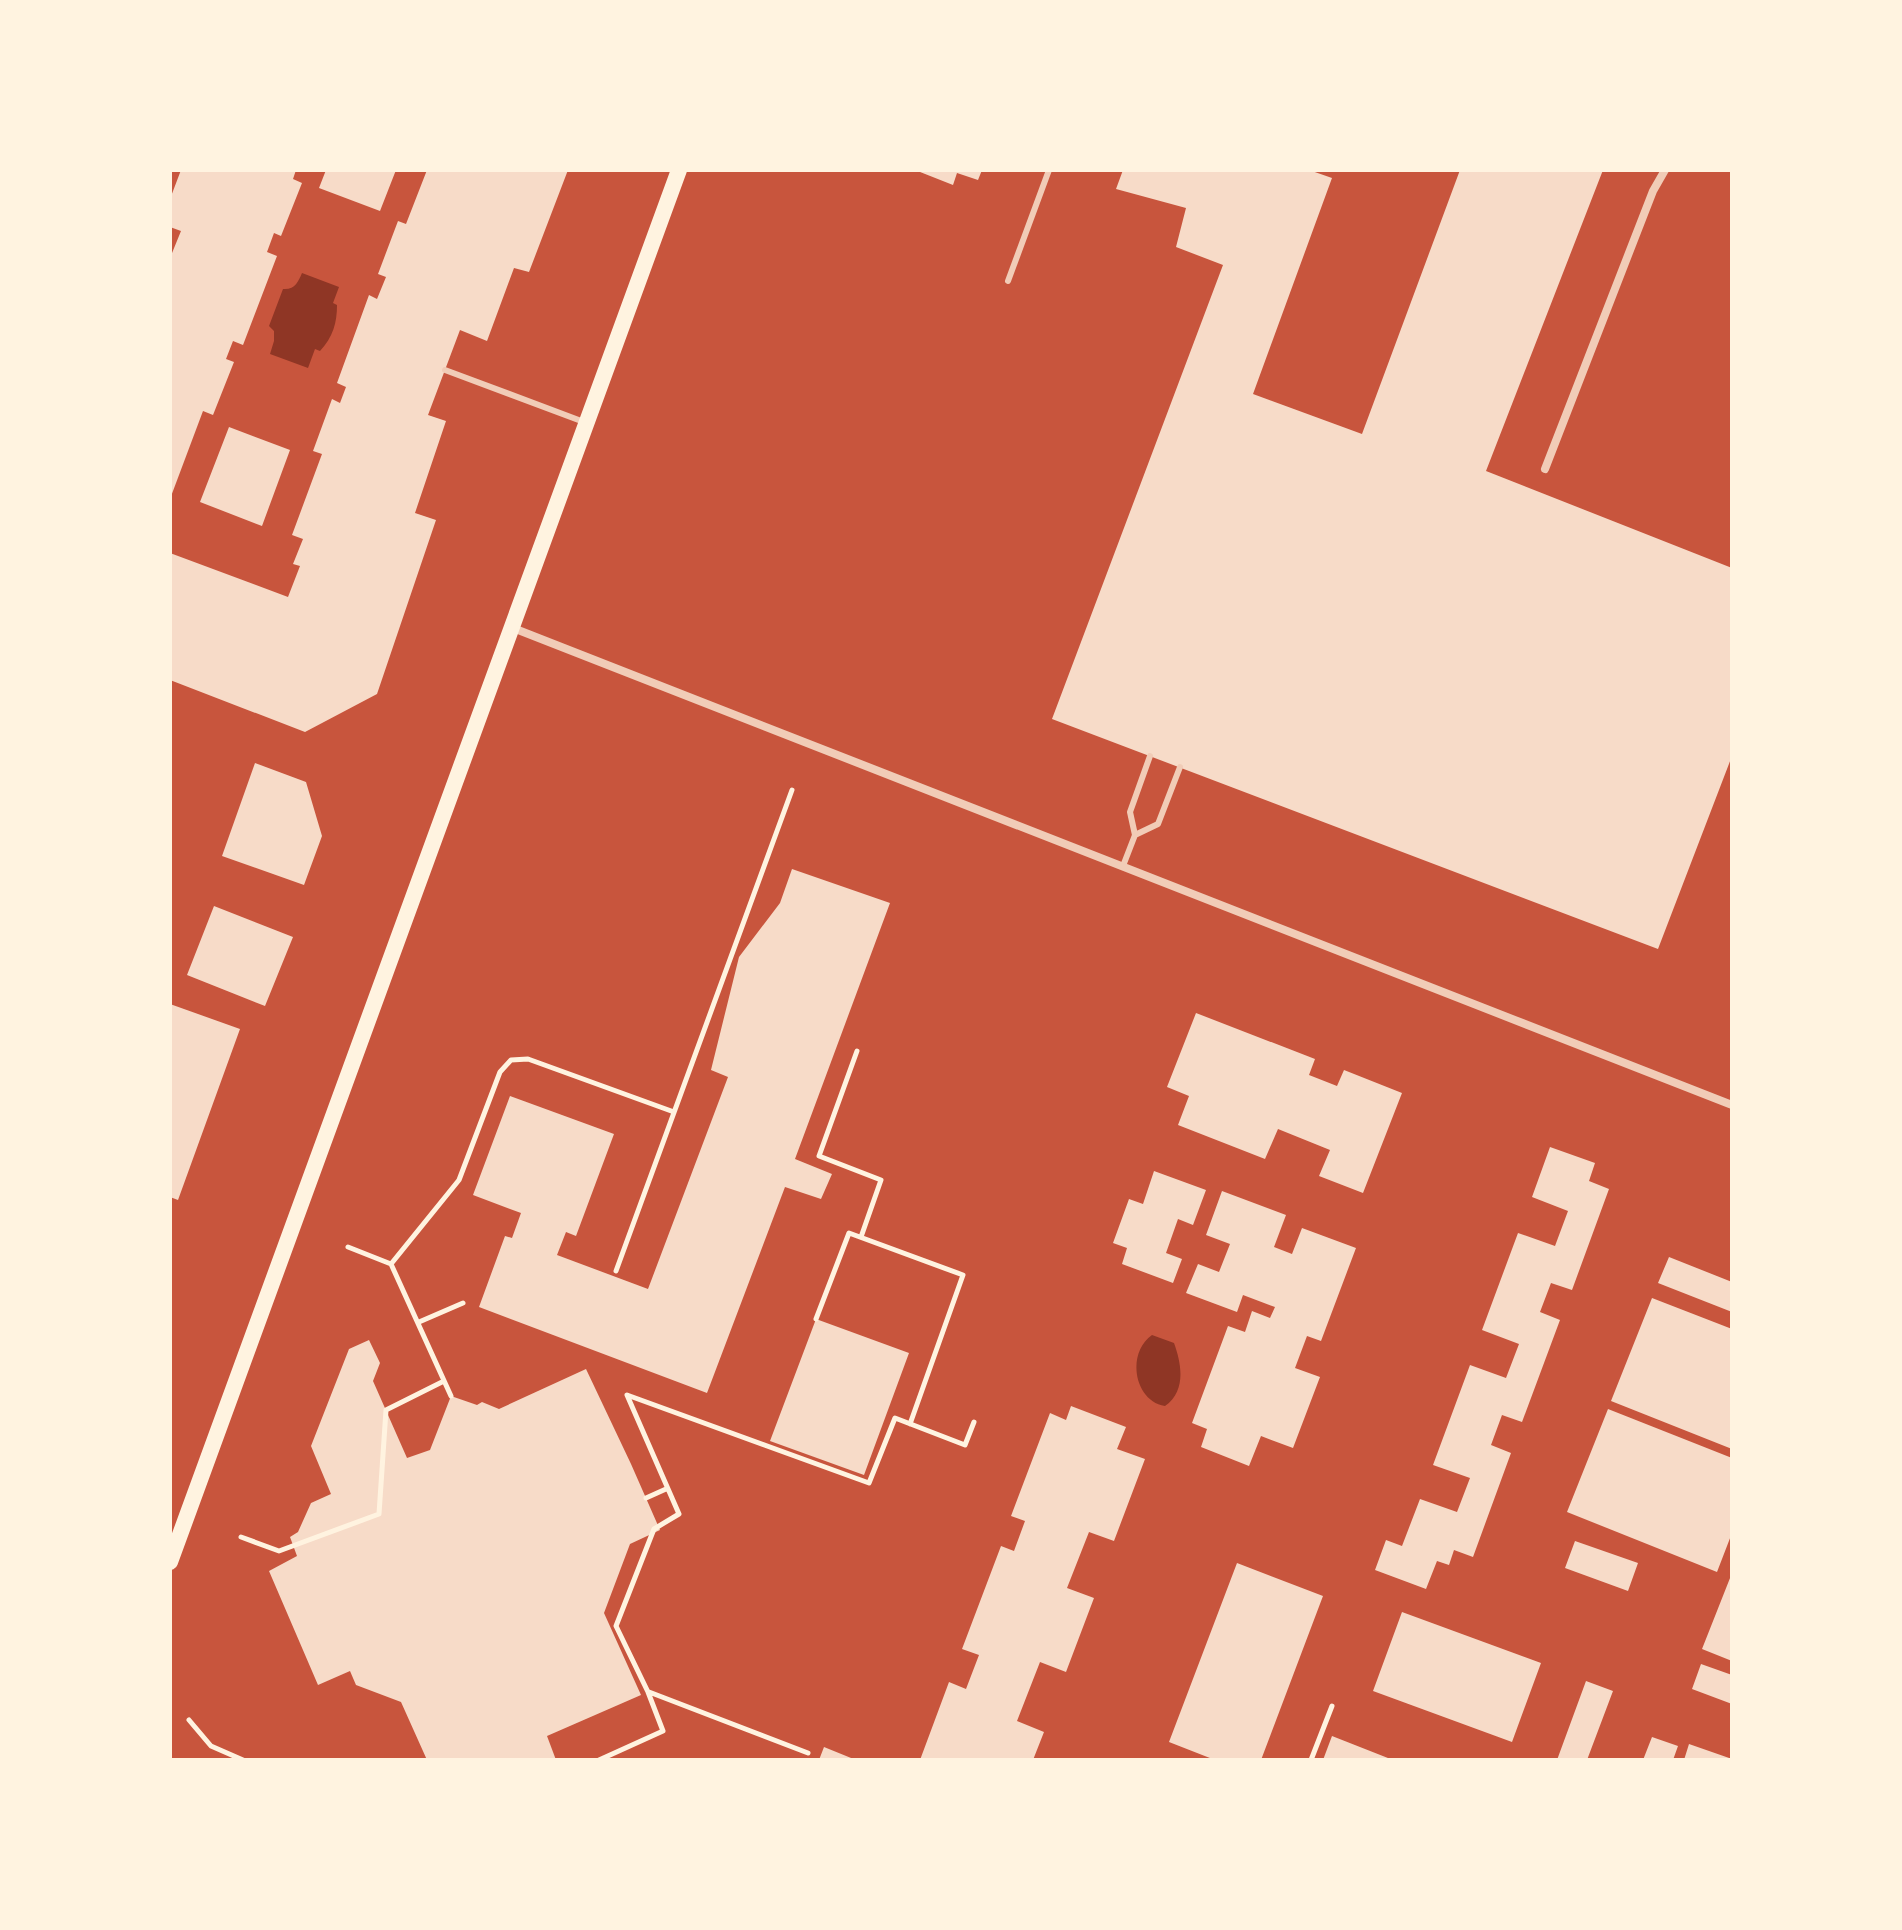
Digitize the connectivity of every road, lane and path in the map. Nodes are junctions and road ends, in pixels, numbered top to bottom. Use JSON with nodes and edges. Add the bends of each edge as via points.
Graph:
{"nodes":[{"id":1,"x":679,"y":170,"type":"edge"},
{"id":2,"x":1049,"y":170,"type":"edge"},
{"id":3,"x":1665,"y":170,"type":"edge"},
{"id":4,"x":1008,"y":281,"type":"dead end"},
{"id":5,"x":445,"y":370,"type":"dead end"},
{"id":6,"x":587,"y":423,"type":"junction"},
{"id":7,"x":1545,"y":469,"type":"dead end"},
{"id":8,"x":513,"y":628,"type":"junction"},
{"id":9,"x":1150,"y":756,"type":"dead end"},
{"id":10,"x":1180,"y":767,"type":"dead end"},
{"id":11,"x":792,"y":790,"type":"dead end"},
{"id":12,"x":1135,"y":835,"type":"junction"},
{"id":13,"x":1123,"y":866,"type":"junction"},
{"id":14,"x":857,"y":1051,"type":"dead end"},
{"id":15,"x":1732,"y":1105,"type":"edge"},
{"id":16,"x":674,"y":1112,"type":"junction"},
{"id":17,"x":861,"y":1237,"type":"junction"},
{"id":18,"x":348,"y":1247,"type":"dead end"},
{"id":19,"x":391,"y":1264,"type":"junction"},
{"id":20,"x":616,"y":1271,"type":"dead end"},
{"id":21,"x":463,"y":1303,"type":"dead end"},
{"id":22,"x":816,"y":1319,"type":"dead end"},
{"id":23,"x":419,"y":1322,"type":"junction"},
{"id":24,"x":444,"y":1381,"type":"junction"},
{"id":25,"x":451,"y":1396,"type":"dead end"},
{"id":26,"x":974,"y":1422,"type":"dead end"},
{"id":27,"x":910,"y":1424,"type":"junction"},
{"id":28,"x":666,"y":1489,"type":"junction"},
{"id":29,"x":646,"y":1498,"type":"dead end"},
{"id":30,"x":241,"y":1537,"type":"dead end"},
{"id":31,"x":170,"y":1562,"type":"edge"},
{"id":32,"x":648,"y":1692,"type":"junction"},
{"id":33,"x":1332,"y":1706,"type":"dead end"},
{"id":34,"x":189,"y":1720,"type":"dead end"},
{"id":35,"x":808,"y":1753,"type":"dead end"},
{"id":36,"x":243,"y":1760,"type":"edge"},
{"id":37,"x":599,"y":1760,"type":"edge"},
{"id":38,"x":1311,"y":1760,"type":"edge"}],
"edges":[{"from":1,"to":6,"type":"main road"},
{"from":2,"to":4,"type":"lane"},
{"from":3,"to":7,"type":"street"},
{"from":5,"to":6,"type":"lane"},
{"from":6,"to":8,"type":"main road"},
{"from":8,"to":13,"type":"street"},
{"from":8,"to":31,"type":"main road"},
{"from":9,"to":12,"type":"lane","via":[[1130,812]]},
{"from":10,"to":12,"type":"lane","via":[[1158,824]]},
{"from":11,"to":16,"type":"path"},
{"from":12,"to":13,"type":"lane"},
{"from":13,"to":15,"type":"street"},
{"from":14,"to":17,"type":"path","via":[[819,1156],[881,1180]]},
{"from":16,"to":19,"type":"path","via":[[528,1059],[511,1060],[500,1072],[459,1180]]},
{"from":16,"to":20,"type":"path"},
{"from":17,"to":22,"type":"path","via":[[849,1233]]},
{"from":17,"to":27,"type":"path","via":[[963,1275]]},
{"from":18,"to":19,"type":"path"},
{"from":19,"to":23,"type":"path"},
{"from":21,"to":23,"type":"path"},
{"from":23,"to":24,"type":"path"},
{"from":24,"to":25,"type":"path"},
{"from":24,"to":30,"type":"path","via":[[386,1410],[379,1514],[279,1551]]},
{"from":26,"to":27,"type":"path","via":[[965,1445]]},
{"from":27,"to":28,"type":"path","via":[[895,1418],[869,1483],[627,1395]]},
{"from":28,"to":29,"type":"path"},
{"from":28,"to":32,"type":"path","via":[[679,1514],[654,1529],[616,1626]]},
{"from":32,"to":35,"type":"path"},
{"from":32,"to":37,"type":"path","via":[[663,1731]]},
{"from":33,"to":38,"type":"path"},
{"from":34,"to":36,"type":"path","via":[[211,1746]]}]}
